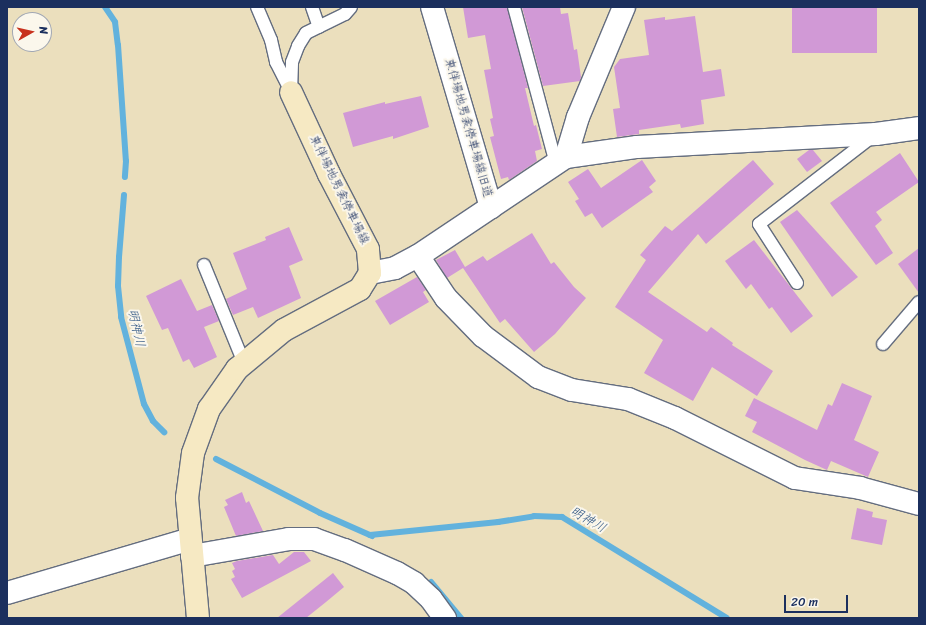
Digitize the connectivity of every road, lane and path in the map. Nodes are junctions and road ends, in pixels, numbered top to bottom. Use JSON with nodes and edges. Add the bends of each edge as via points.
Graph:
{"nodes":[{"id":1,"x":257,"y":7,"type":"edge"},
{"id":2,"x":312,"y":7,"type":"edge"},
{"id":3,"x":351,"y":7,"type":"edge"},
{"id":4,"x":432,"y":7,"type":"edge"},
{"id":5,"x":514,"y":7,"type":"edge"},
{"id":6,"x":624,"y":7,"type":"edge"},
{"id":7,"x":319,"y":27,"type":"junction"},
{"id":8,"x":292,"y":92,"type":"junction"},
{"id":9,"x":919,"y":128,"type":"edge"},
{"id":10,"x":876,"y":134,"type":"junction"},
{"id":11,"x":561,"y":161,"type":"junction"},
{"id":12,"x":492,"y":208,"type":"junction"},
{"id":13,"x":418,"y":256,"type":"junction"},
{"id":14,"x":204,"y":265,"type":"dead end"},
{"id":15,"x":370,"y":273,"type":"junction"},
{"id":16,"x":797,"y":283,"type":"dead end"},
{"id":17,"x":919,"y":302,"type":"edge"},
{"id":18,"x":883,"y":344,"type":"dead end"},
{"id":19,"x":244,"y":364,"type":"junction"},
{"id":20,"x":919,"y":504,"type":"edge"},
{"id":21,"x":191,"y":547,"type":"junction"},
{"id":22,"x":7,"y":593,"type":"edge"},
{"id":23,"x":198,"y":618,"type":"edge"},
{"id":24,"x":446,"y":618,"type":"edge"}],
"edges":[{"from":1,"to":8,"type":"lane","via":[[271,40],[276,62]]},
{"from":2,"to":7,"type":"lane"},
{"from":3,"to":7,"type":"lane","via":[[345,14]]},
{"from":4,"to":12,"type":"street","name":"東伴場地男衾停車場線旧道"},
{"from":5,"to":11,"type":"lane"},
{"from":6,"to":11,"type":"street"},
{"from":7,"to":8,"type":"lane","via":[[306,33],[298,46],[292,62]]},
{"from":8,"to":15,"type":"main road","name":"東伴場地男衾停車場線","via":[[329,174],[368,249]]},
{"from":9,"to":10,"type":"street"},
{"from":10,"to":11,"type":"street","via":[[636,147]]},
{"from":10,"to":16,"type":"lane","via":[[759,224]]},
{"from":11,"to":12,"type":"street"},
{"from":12,"to":13,"type":"street","name":"東伴場地男衾停車場線旧道"},
{"from":13,"to":15,"type":"street","name":"東伴場地男衾停車場線旧道","via":[[395,268]]},
{"from":13,"to":20,"type":"street","via":[[446,298],[483,336],[538,377],[572,390],[628,399],[675,418],[794,478],[860,488]]},
{"from":14,"to":19,"type":"lane"},
{"from":15,"to":19,"type":"main road","via":[[360,289],[284,330]]},
{"from":17,"to":18,"type":"lane"},
{"from":19,"to":21,"type":"main road","via":[[209,409],[193,453],[187,498]]},
{"from":21,"to":22,"type":"street"},
{"from":21,"to":23,"type":"main road"},
{"from":21,"to":24,"type":"street","via":[[289,539],[314,540],[345,550],[414,583]]}]}
